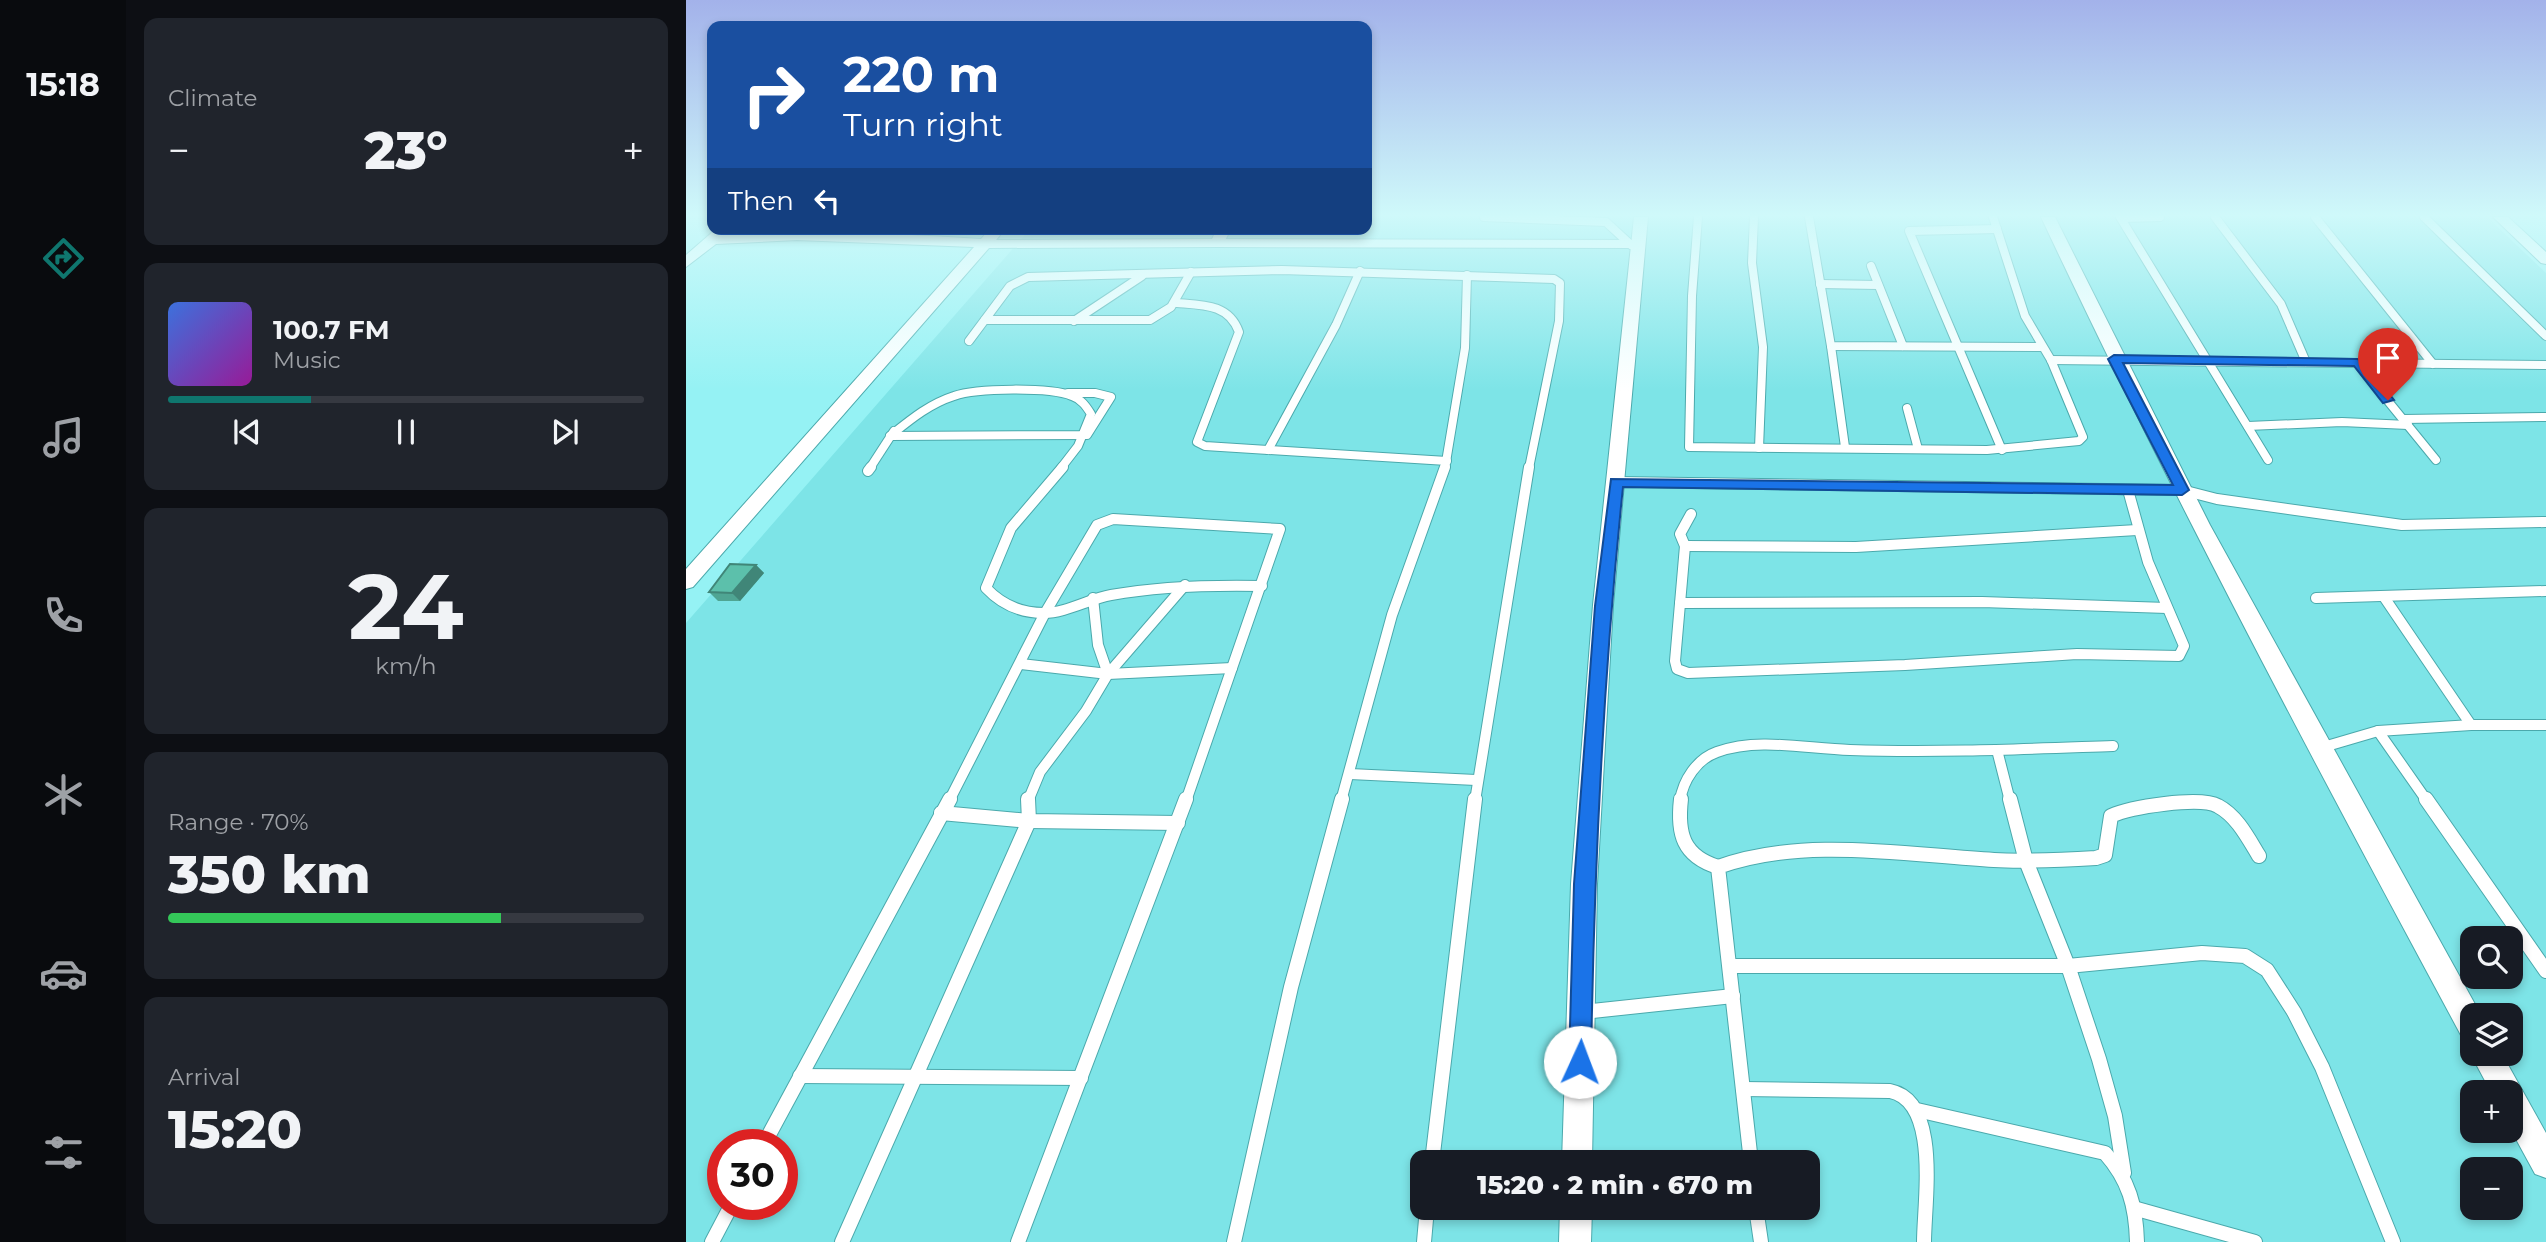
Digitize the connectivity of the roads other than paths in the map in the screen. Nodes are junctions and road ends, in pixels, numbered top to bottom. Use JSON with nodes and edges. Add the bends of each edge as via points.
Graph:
{"nodes":[{"id":1,"x":958,"y":275,"type":"edge"},
{"id":2,"x":1155,"y":275,"type":"edge"},
{"id":3,"x":1190,"y":275,"type":"edge"},
{"id":4,"x":1358,"y":275,"type":"edge"},
{"id":5,"x":1467,"y":275,"type":"joint"},
{"id":6,"x":1632,"y":275,"type":"edge"},
{"id":7,"x":1694,"y":275,"type":"edge"},
{"id":8,"x":1754,"y":275,"type":"edge"},
{"id":9,"x":1818,"y":275,"type":"edge"},
{"id":10,"x":1874,"y":275,"type":"edge"},
{"id":11,"x":1928,"y":275,"type":"edge"},
{"id":12,"x":2012,"y":275,"type":"edge"},
{"id":13,"x":2075,"y":275,"type":"edge"},
{"id":14,"x":2156,"y":275,"type":"edge"},
{"id":15,"x":2262,"y":275,"type":"edge"},
{"id":16,"x":2362,"y":275,"type":"edge"},
{"id":17,"x":2483,"y":275,"type":"edge"},
{"id":18,"x":1142,"y":276,"type":"junction"},
{"id":19,"x":1819,"y":284,"type":"junction"},
{"id":20,"x":1878,"y":285,"type":"junction"},
{"id":21,"x":1177,"y":303,"type":"junction"},
{"id":22,"x":985,"y":320,"type":"junction"},
{"id":23,"x":1074,"y":321,"type":"junction"},
{"id":24,"x":2546,"y":336,"type":"edge"},
{"id":25,"x":969,"y":341,"type":"dead end"},
{"id":26,"x":1831,"y":346,"type":"junction"},
{"id":27,"x":1903,"y":346,"type":"junction"},
{"id":28,"x":1958,"y":347,"type":"junction"},
{"id":29,"x":2042,"y":348,"type":"junction"},
{"id":30,"x":2114,"y":359,"type":"junction"},
{"id":31,"x":2050,"y":360,"type":"junction"},
{"id":32,"x":2208,"y":360,"type":"junction"},
{"id":33,"x":2306,"y":362,"type":"junction"},
{"id":34,"x":2357,"y":363,"type":"junction"},
{"id":35,"x":2433,"y":364,"type":"junction"},
{"id":36,"x":2546,"y":365,"type":"edge"},
{"id":37,"x":1907,"y":408,"type":"dead end"},
{"id":38,"x":2546,"y":416,"type":"edge"},
{"id":39,"x":2406,"y":422,"type":"junction"},
{"id":40,"x":2248,"y":426,"type":"junction"},
{"id":41,"x":1087,"y":435,"type":"junction"},
{"id":42,"x":890,"y":436,"type":"junction"},
{"id":43,"x":1845,"y":447,"type":"junction"},
{"id":44,"x":1759,"y":448,"type":"junction"},
{"id":45,"x":1918,"y":449,"type":"junction"},
{"id":46,"x":1268,"y":450,"type":"junction"},
{"id":47,"x":2002,"y":450,"type":"junction"},
{"id":48,"x":2268,"y":460,"type":"dead end"},
{"id":49,"x":2436,"y":460,"type":"dead end"},
{"id":50,"x":1447,"y":461,"type":"junction"},
{"id":51,"x":869,"y":471,"type":"dead end"},
{"id":52,"x":1616,"y":482,"type":"junction"},
{"id":53,"x":2127,"y":490,"type":"junction"},
{"id":54,"x":2182,"y":490,"type":"junction"},
{"id":55,"x":1691,"y":514,"type":"dead end"},
{"id":56,"x":2546,"y":522,"type":"edge"},
{"id":57,"x":2137,"y":530,"type":"junction"},
{"id":58,"x":1685,"y":546,"type":"junction"},
{"id":59,"x":686,"y":582,"type":"edge"},
{"id":60,"x":1185,"y":585,"type":"junction"},
{"id":61,"x":1262,"y":586,"type":"junction"},
{"id":62,"x":2546,"y":591,"type":"edge"},
{"id":63,"x":2384,"y":597,"type":"junction"},
{"id":64,"x":1093,"y":598,"type":"junction"},
{"id":65,"x":2316,"y":598,"type":"dead end"},
{"id":66,"x":1680,"y":603,"type":"junction"},
{"id":67,"x":2167,"y":608,"type":"junction"},
{"id":68,"x":1045,"y":613,"type":"junction"},
{"id":69,"x":1021,"y":664,"type":"junction"},
{"id":70,"x":1232,"y":668,"type":"junction"},
{"id":71,"x":1108,"y":674,"type":"junction"},
{"id":72,"x":2471,"y":725,"type":"junction"},
{"id":73,"x":2546,"y":725,"type":"edge"},
{"id":74,"x":2378,"y":732,"type":"junction"},
{"id":75,"x":2113,"y":746,"type":"dead end"},
{"id":76,"x":2320,"y":748,"type":"junction"},
{"id":77,"x":1997,"y":750,"type":"junction"},
{"id":78,"x":1350,"y":774,"type":"junction"},
{"id":79,"x":1476,"y":780,"type":"junction"},
{"id":80,"x":942,"y":813,"type":"junction"},
{"id":81,"x":1029,"y":821,"type":"junction"},
{"id":82,"x":1178,"y":823,"type":"junction"},
{"id":83,"x":2259,"y":856,"type":"dead end"},
{"id":84,"x":2026,"y":861,"type":"junction"},
{"id":85,"x":1718,"y":867,"type":"junction"},
{"id":86,"x":1730,"y":966,"type":"junction"},
{"id":87,"x":2068,"y":967,"type":"junction"},
{"id":88,"x":2546,"y":971,"type":"edge"},
{"id":89,"x":1733,"y":996,"type":"junction"},
{"id":90,"x":2460,"y":1005,"type":"edge"},
{"id":91,"x":1581,"y":1012,"type":"junction"},
{"id":92,"x":800,"y":1076,"type":"junction"},
{"id":93,"x":914,"y":1077,"type":"junction"},
{"id":94,"x":1080,"y":1078,"type":"junction"},
{"id":95,"x":1743,"y":1089,"type":"junction"},
{"id":96,"x":1917,"y":1110,"type":"junction"},
{"id":97,"x":2523,"y":1122,"type":"edge"},
{"id":98,"x":772,"y":1129,"type":"edge"},
{"id":99,"x":1433,"y":1150,"type":"edge"},
{"id":100,"x":1577,"y":1150,"type":"edge"},
{"id":101,"x":1750,"y":1150,"type":"edge"},
{"id":102,"x":2546,"y":1163,"type":"edge"},
{"id":103,"x":2124,"y":1173,"type":"junction"},
{"id":104,"x":2137,"y":1209,"type":"junction"},
{"id":105,"x":724,"y":1220,"type":"edge"},
{"id":106,"x":1426,"y":1220,"type":"edge"},
{"id":107,"x":1575,"y":1220,"type":"edge"},
{"id":108,"x":1758,"y":1220,"type":"edge"},
{"id":109,"x":712,"y":1242,"type":"edge"},
{"id":110,"x":842,"y":1242,"type":"edge"},
{"id":111,"x":1018,"y":1242,"type":"edge"},
{"id":112,"x":1234,"y":1242,"type":"edge"},
{"id":113,"x":1424,"y":1242,"type":"edge"},
{"id":114,"x":1574,"y":1242,"type":"edge"},
{"id":115,"x":1761,"y":1242,"type":"edge"},
{"id":116,"x":1923,"y":1242,"type":"edge"},
{"id":117,"x":2137,"y":1242,"type":"edge"},
{"id":118,"x":2255,"y":1242,"type":"edge"},
{"id":119,"x":2393,"y":1242,"type":"edge"}],
"edges":[{"from":1,"to":59,"type":"street"},
{"from":2,"to":18,"type":"lane"},
{"from":3,"to":21,"type":"lane"},
{"from":4,"to":46,"type":"lane"},
{"from":5,"to":50,"type":"lane","via":[[1465,348]]},
{"from":5,"to":79,"type":"lane","via":[[1554,279],[1560,284],[1559,321],[1512,556]]},
{"from":6,"to":52,"type":"street"},
{"from":7,"to":44,"type":"lane","via":[[1689,447]]},
{"from":8,"to":44,"type":"lane","via":[[1763,347]]},
{"from":9,"to":19,"type":"lane"},
{"from":10,"to":20,"type":"lane"},
{"from":11,"to":28,"type":"lane"},
{"from":12,"to":29,"type":"lane"},
{"from":13,"to":30,"type":"street"},
{"from":14,"to":32,"type":"lane"},
{"from":15,"to":33,"type":"lane","via":[[2281,304]]},
{"from":16,"to":35,"type":"lane"},
{"from":17,"to":24,"type":"lane"},
{"from":18,"to":22,"type":"lane","via":[[1028,277],[1010,286]]},
{"from":18,"to":23,"type":"lane"},
{"from":19,"to":20,"type":"lane"},
{"from":19,"to":26,"type":"lane"},
{"from":20,"to":27,"type":"lane"},
{"from":21,"to":23,"type":"lane","via":[[1150,320]]},
{"from":21,"to":46,"type":"lane","via":[[1228,311],[1236,318],[1239,332],[1197,442]]},
{"from":22,"to":23,"type":"lane"},
{"from":22,"to":25,"type":"lane"},
{"from":26,"to":27,"type":"lane"},
{"from":26,"to":43,"type":"lane"},
{"from":27,"to":28,"type":"lane"},
{"from":28,"to":29,"type":"lane"},
{"from":28,"to":47,"type":"lane"},
{"from":29,"to":31,"type":"lane"},
{"from":30,"to":31,"type":"lane"},
{"from":30,"to":32,"type":"lane"},
{"from":30,"to":54,"type":"street"},
{"from":31,"to":47,"type":"lane","via":[[2083,438]]},
{"from":32,"to":33,"type":"lane"},
{"from":32,"to":40,"type":"lane"},
{"from":33,"to":34,"type":"lane"},
{"from":34,"to":35,"type":"lane"},
{"from":34,"to":39,"type":"lane"},
{"from":35,"to":36,"type":"lane"},
{"from":37,"to":45,"type":"lane"},
{"from":38,"to":39,"type":"lane"},
{"from":39,"to":40,"type":"lane"},
{"from":39,"to":49,"type":"lane"},
{"from":40,"to":48,"type":"lane"},
{"from":41,"to":42,"type":"lane"},
{"from":41,"to":42,"type":"lane","via":[[1091,414],[1071,395],[975,390],[941,398],[916,412]]},
{"from":41,"to":42,"type":"lane","via":[[1111,397],[944,394],[912,411]]},
{"from":41,"to":68,"type":"lane","via":[[1012,527],[986,588],[1009,607]]},
{"from":42,"to":51,"type":"lane"},
{"from":43,"to":44,"type":"lane"},
{"from":43,"to":45,"type":"lane"},
{"from":45,"to":47,"type":"lane"},
{"from":46,"to":50,"type":"lane"},
{"from":50,"to":78,"type":"lane","via":[[1392,615]]},
{"from":52,"to":53,"type":"lane"},
{"from":52,"to":91,"type":"street","via":[[1584,884]]},
{"from":53,"to":54,"type":"lane"},
{"from":53,"to":57,"type":"lane"},
{"from":54,"to":56,"type":"lane","via":[[2217,499],[2402,524]]},
{"from":54,"to":76,"type":"street"},
{"from":55,"to":58,"type":"lane","via":[[1680,534]]},
{"from":57,"to":58,"type":"lane","via":[[1856,547]]},
{"from":57,"to":67,"type":"lane"},
{"from":58,"to":66,"type":"lane"},
{"from":60,"to":61,"type":"lane"},
{"from":60,"to":64,"type":"lane"},
{"from":60,"to":71,"type":"lane"},
{"from":61,"to":68,"type":"lane","via":[[1280,529],[1113,519],[1097,525]]},
{"from":61,"to":70,"type":"lane"},
{"from":62,"to":63,"type":"lane"},
{"from":63,"to":65,"type":"lane"},
{"from":63,"to":72,"type":"lane"},
{"from":64,"to":68,"type":"lane"},
{"from":64,"to":71,"type":"lane","via":[[1098,645]]},
{"from":66,"to":67,"type":"lane","via":[[1982,602]]},
{"from":66,"to":67,"type":"lane","via":[[1675,661],[1677,668],[1688,673],[2077,653],[2179,656],[2184,646]]},
{"from":68,"to":69,"type":"lane"},
{"from":69,"to":71,"type":"lane"},
{"from":69,"to":80,"type":"lane"},
{"from":70,"to":71,"type":"lane"},
{"from":70,"to":82,"type":"lane"},
{"from":71,"to":81,"type":"lane","via":[[1040,772],[1028,800]]},
{"from":72,"to":73,"type":"lane"},
{"from":72,"to":74,"type":"lane"},
{"from":74,"to":76,"type":"lane"},
{"from":74,"to":88,"type":"lane"},
{"from":75,"to":77,"type":"lane"},
{"from":76,"to":90,"type":"street"},
{"from":77,"to":84,"type":"lane"},
{"from":77,"to":85,"type":"lane","via":[[1745,746],[1712,753],[1688,778],[1676,805],[1685,847],[1704,866]]},
{"from":78,"to":79,"type":"lane"},
{"from":78,"to":112,"type":"lane","via":[[1291,987]]},
{"from":79,"to":99,"type":"lane"},
{"from":80,"to":81,"type":"lane"},
{"from":80,"to":92,"type":"lane"},
{"from":81,"to":82,"type":"lane"},
{"from":81,"to":93,"type":"lane"},
{"from":82,"to":94,"type":"lane"},
{"from":83,"to":84,"type":"lane","via":[[2233,816],[2209,802],[2126,809],[2111,816],[2105,855]]},
{"from":84,"to":85,"type":"lane","via":[[1826,852],[1732,859]]},
{"from":84,"to":87,"type":"lane"},
{"from":85,"to":86,"type":"lane"},
{"from":86,"to":87,"type":"lane"},
{"from":86,"to":89,"type":"lane"},
{"from":87,"to":103,"type":"lane","via":[[2115,1116]]},
{"from":87,"to":119,"type":"lane","via":[[2202,953],[2245,956],[2267,970],[2282,989],[2322,1067]]},
{"from":89,"to":91,"type":"lane"},
{"from":89,"to":95,"type":"lane"},
{"from":91,"to":100,"type":"street"},
{"from":92,"to":93,"type":"lane"},
{"from":92,"to":98,"type":"lane"},
{"from":93,"to":94,"type":"lane"},
{"from":93,"to":110,"type":"lane"},
{"from":94,"to":111,"type":"lane"},
{"from":95,"to":96,"type":"lane","via":[[1890,1091],[1907,1096]]},
{"from":95,"to":101,"type":"lane"},
{"from":96,"to":103,"type":"lane","via":[[2105,1153]]},
{"from":96,"to":116,"type":"lane","via":[[1927,1186]]},
{"from":97,"to":102,"type":"street"},
{"from":103,"to":104,"type":"lane"},
{"from":104,"to":117,"type":"lane"},
{"from":104,"to":118,"type":"lane"},
{"from":105,"to":109,"type":"lane"},
{"from":106,"to":113,"type":"lane"},
{"from":107,"to":114,"type":"street"},
{"from":108,"to":115,"type":"lane"}]}
